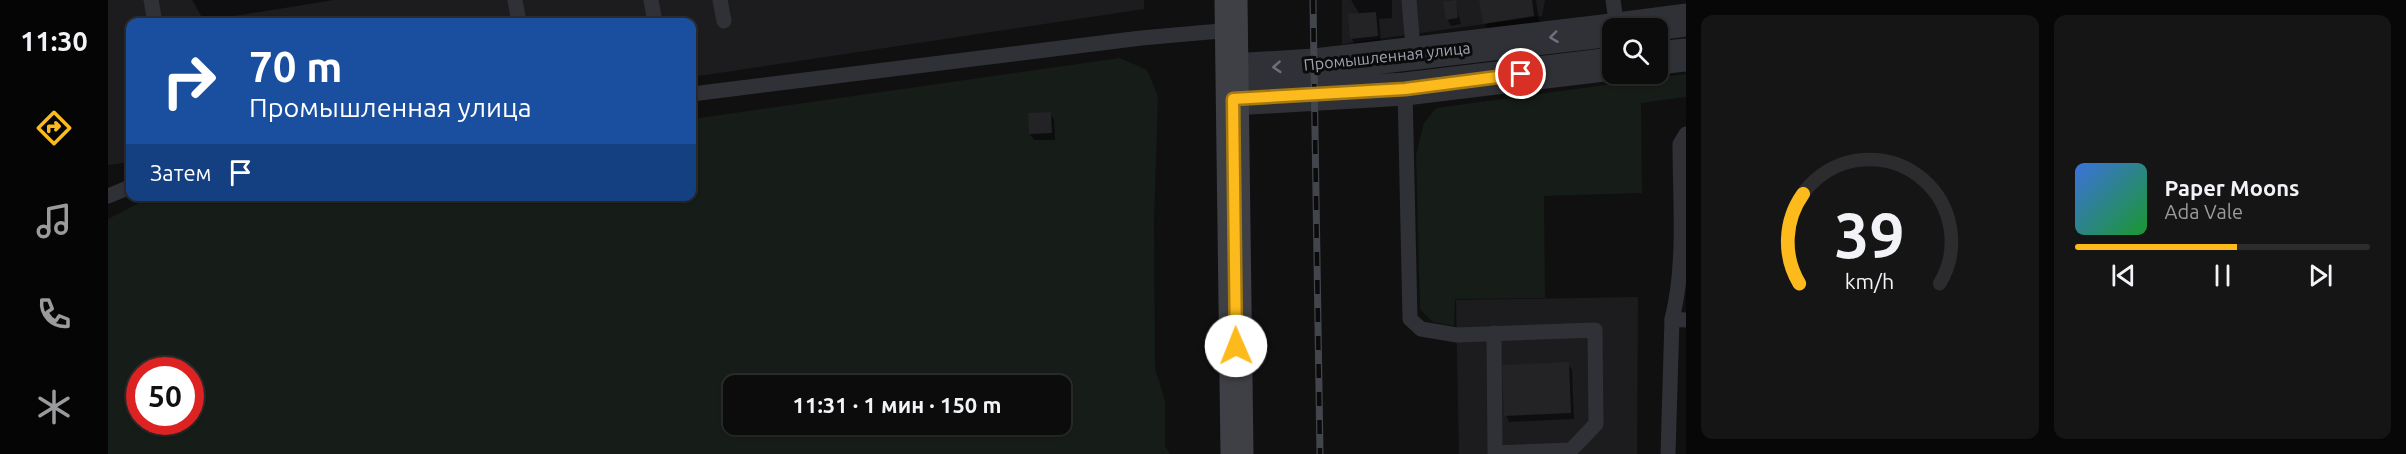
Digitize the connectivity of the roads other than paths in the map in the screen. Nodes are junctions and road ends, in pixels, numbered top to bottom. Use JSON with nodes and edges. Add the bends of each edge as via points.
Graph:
{"nodes":[{"id":1,"x":152,"y":0,"type":"edge"},
{"id":2,"x":515,"y":0,"type":"edge"},
{"id":3,"x":651,"y":0,"type":"edge"},
{"id":4,"x":720,"y":0,"type":"edge"},
{"id":5,"x":1409,"y":0,"type":"edge"},
{"id":6,"x":1613,"y":0,"type":"edge"},
{"id":7,"x":1231,"y":15,"type":"edge"},
{"id":8,"x":154,"y":18,"type":"edge"},
{"id":9,"x":518,"y":18,"type":"edge"},
{"id":10,"x":654,"y":18,"type":"edge"},
{"id":11,"x":1616,"y":18,"type":"edge"},
{"id":12,"x":1686,"y":20,"type":"edge"},
{"id":13,"x":724,"y":21,"type":"dead end"},
{"id":14,"x":1668,"y":22,"type":"edge"},
{"id":15,"x":1602,"y":31,"type":"edge"},
{"id":16,"x":1412,"y":36,"type":"dead end"},
{"id":17,"x":1686,"y":55,"type":"edge"},
{"id":18,"x":1668,"y":57,"type":"edge"},
{"id":19,"x":1602,"y":65,"type":"edge"},
{"id":20,"x":1233,"y":84,"type":"junction"},
{"id":21,"x":1405,"y":89,"type":"junction"},
{"id":22,"x":696,"y":94,"type":"edge"},
{"id":23,"x":1686,"y":134,"type":"edge"},
{"id":24,"x":126,"y":189,"type":"edge"},
{"id":25,"x":108,"y":196,"type":"edge"},
{"id":26,"x":1681,"y":302,"type":"edge"},
{"id":27,"x":1679,"y":320,"type":"edge"},
{"id":28,"x":1494,"y":333,"type":"junction"},
{"id":29,"x":1237,"y":454,"type":"edge"},
{"id":30,"x":1668,"y":454,"type":"edge"}],
"edges":[{"from":1,"to":8,"type":"lane"},
{"from":2,"to":9,"type":"lane"},
{"from":3,"to":10,"type":"lane"},
{"from":4,"to":13,"type":"lane"},
{"from":5,"to":16,"type":"lane"},
{"from":6,"to":11,"type":"lane"},
{"from":7,"to":20,"type":"main road"},
{"from":7,"to":22,"type":"lane","via":[[1141,38]]},
{"from":12,"to":14,"type":"street"},
{"from":15,"to":20,"type":"street","name":"Промышленная улица","one_way":true,"via":[[1315,65]]},
{"from":17,"to":18,"type":"street"},
{"from":19,"to":21,"type":"street","name":"Промышленная улица"},
{"from":20,"to":21,"type":"street","name":"Промышленная улица"},
{"from":20,"to":29,"type":"main road"},
{"from":21,"to":28,"type":"lane","via":[[1410,319],[1421,329],[1457,334]]},
{"from":23,"to":26,"type":"lane","via":[[1680,144]]},
{"from":24,"to":25,"type":"lane"},
{"from":26,"to":27,"type":"lane"},
{"from":27,"to":30,"type":"lane"},
{"from":28,"to":28,"type":"lane","via":[[1495,453],[1571,450],[1596,424],[1595,330]]}]}
